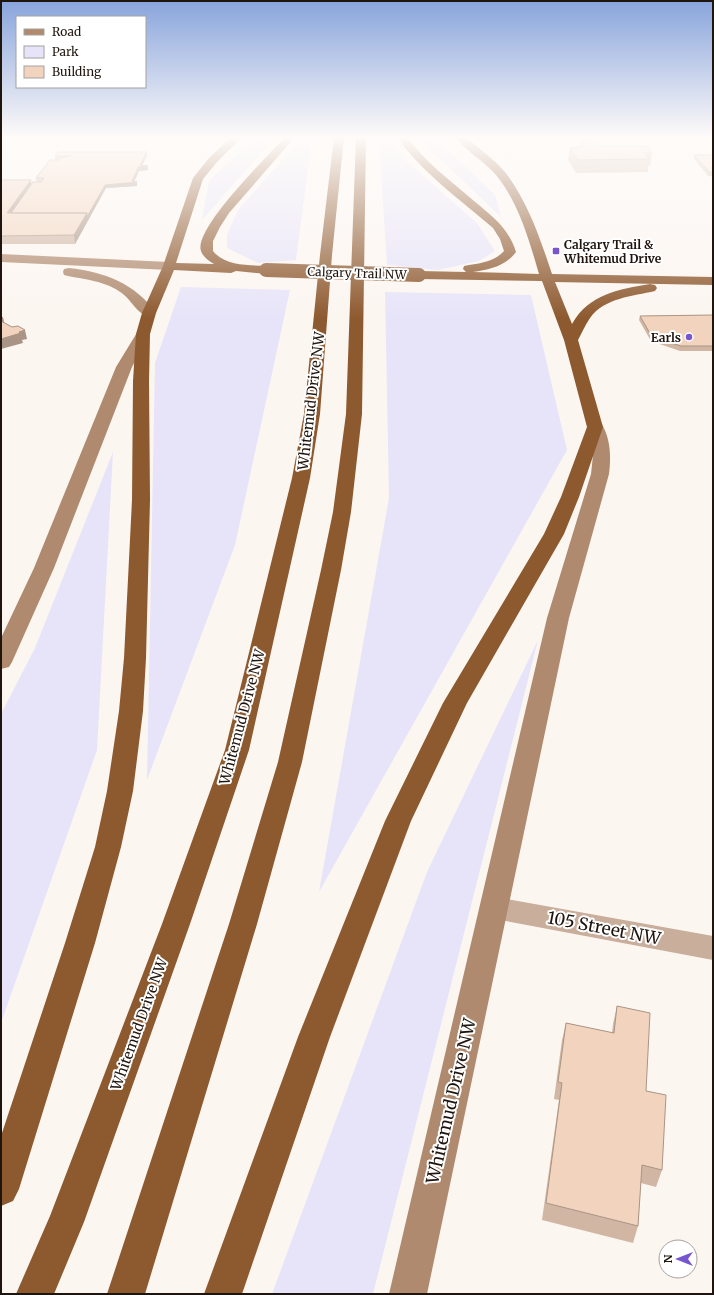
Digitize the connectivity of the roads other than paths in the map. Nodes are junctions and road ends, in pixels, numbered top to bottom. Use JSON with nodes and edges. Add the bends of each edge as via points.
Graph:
{"nodes":[{"id":1,"x":192,"y":197,"type":"edge"},
{"id":2,"x":236,"y":197,"type":"edge"},
{"id":3,"x":332,"y":197,"type":"edge"},
{"id":4,"x":360,"y":197,"type":"edge"},
{"id":5,"x":464,"y":197,"type":"edge"},
{"id":6,"x":517,"y":197,"type":"edge"},
{"id":7,"x":1,"y":258,"type":"edge"},
{"id":8,"x":1,"y":263,"type":"edge"},
{"id":9,"x":169,"y":266,"type":"junction"},
{"id":10,"x":266,"y":270,"type":"junction"},
{"id":11,"x":419,"y":275,"type":"junction"},
{"id":12,"x":547,"y":278,"type":"junction"},
{"id":13,"x":707,"y":281,"type":"edge"},
{"id":14,"x":146,"y":323,"type":"junction"},
{"id":15,"x":570,"y":340,"type":"junction"},
{"id":16,"x":596,"y":427,"type":"junction"},
{"id":17,"x":1,"y":662,"type":"edge"},
{"id":18,"x":495,"y":908,"type":"junction"},
{"id":19,"x":713,"y":948,"type":"edge"},
{"id":20,"x":1,"y":1189,"type":"edge"},
{"id":21,"x":35,"y":1294,"type":"edge"},
{"id":22,"x":126,"y":1294,"type":"edge"},
{"id":23,"x":223,"y":1294,"type":"edge"},
{"id":24,"x":408,"y":1294,"type":"edge"}],
"edges":[{"from":1,"to":9,"type":"highway"},
{"from":2,"to":10,"type":"highway","via":[[213,229],[206,246],[207,251],[215,259],[233,267]]},
{"from":3,"to":21,"type":"highway","name":"Whitemud Drive NW","via":[[312,414],[305,456],[287,543],[236,750],[176,924],[66,1222]]},
{"from":4,"to":22,"type":"highway","via":[[354,414],[342,512],[290,762],[243,924]]},
{"from":5,"to":11,"type":"highway","via":[[497,226],[506,239],[510,252],[505,259],[487,266]]},
{"from":6,"to":12,"type":"highway","via":[[530,226]]},
{"from":7,"to":9,"type":"street","name":"Calgary Trail NW"},
{"from":8,"to":14,"type":"street","via":[[29,269],[73,273],[111,282],[130,293]]},
{"from":9,"to":10,"type":"highway","name":"Calgary Trail NW"},
{"from":9,"to":14,"type":"highway"},
{"from":10,"to":11,"type":"highway","name":"Calgary Trail NW","bridge":true},
{"from":11,"to":12,"type":"highway","name":"Calgary Trail NW"},
{"from":12,"to":13,"type":"highway","name":"Calgary Trail NW"},
{"from":12,"to":15,"type":"highway"},
{"from":13,"to":15,"type":"highway","via":[[632,292],[602,302],[589,310]]},
{"from":14,"to":17,"type":"street","via":[[124,367],[44,568]]},
{"from":14,"to":20,"type":"highway","via":[[137,620],[131,710],[120,791],[108,847],[80,943]]},
{"from":15,"to":16,"type":"highway"},
{"from":16,"to":18,"type":"street","name":"Whitemud Drive NW","via":[[603,460],[558,618]]},
{"from":16,"to":23,"type":"highway","via":[[554,534],[455,703],[398,821],[314,1037]]},
{"from":18,"to":19,"type":"street","name":"105 Street NW"},
{"from":18,"to":24,"type":"street","name":"Whitemud Drive NW"}]}
